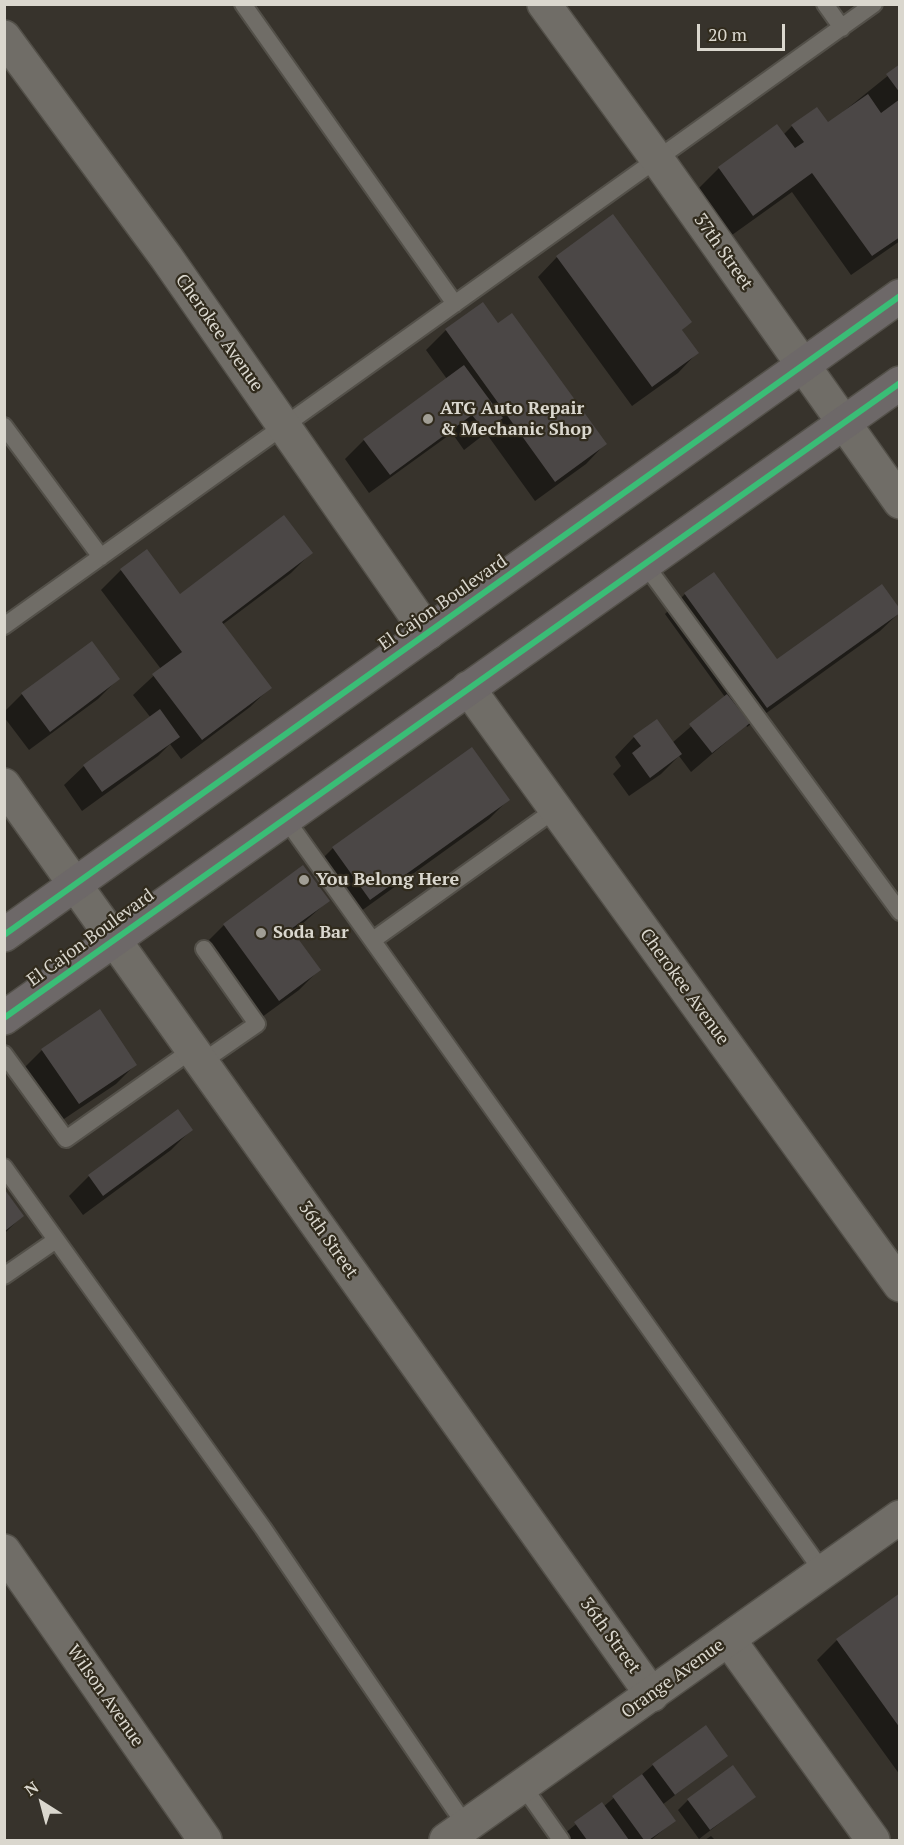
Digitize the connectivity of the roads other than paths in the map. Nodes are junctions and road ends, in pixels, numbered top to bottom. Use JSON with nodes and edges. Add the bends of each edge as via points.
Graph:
{"nodes":[{"id":1,"x":243,"y":4,"type":"edge"},
{"id":2,"x":544,"y":4,"type":"edge"},
{"id":3,"x":825,"y":4,"type":"edge"},
{"id":4,"x":874,"y":4,"type":"edge"},
{"id":5,"x":842,"y":28,"type":"junction"},
{"id":6,"x":4,"y":37,"type":"edge"},
{"id":7,"x":657,"y":159,"type":"junction"},
{"id":8,"x":900,"y":296,"type":"edge"},
{"id":9,"x":455,"y":304,"type":"junction"},
{"id":10,"x":802,"y":366,"type":"junction"},
{"id":11,"x":900,"y":383,"type":"edge"},
{"id":12,"x":843,"y":423,"type":"junction"},
{"id":13,"x":4,"y":426,"type":"edge"},
{"id":14,"x":284,"y":426,"type":"junction"},
{"id":15,"x":900,"y":502,"type":"edge"},
{"id":16,"x":101,"y":557,"type":"junction"},
{"id":17,"x":644,"y":563,"type":"junction"},
{"id":18,"x":4,"y":626,"type":"edge"},
{"id":19,"x":428,"y":633,"type":"junction"},
{"id":20,"x":468,"y":688,"type":"junction"},
{"id":21,"x":4,"y":785,"type":"edge"},
{"id":22,"x":556,"y":809,"type":"junction"},
{"id":23,"x":285,"y":818,"type":"junction"},
{"id":24,"x":75,"y":885,"type":"junction"},
{"id":25,"x":900,"y":912,"type":"edge"},
{"id":26,"x":4,"y":935,"type":"edge"},
{"id":27,"x":113,"y":939,"type":"junction"},
{"id":28,"x":373,"y":940,"type":"junction"},
{"id":29,"x":204,"y":949,"type":"dead end"},
{"id":30,"x":4,"y":1018,"type":"edge"},
{"id":31,"x":4,"y":1054,"type":"edge"},
{"id":32,"x":197,"y":1056,"type":"junction"},
{"id":33,"x":4,"y":1167,"type":"edge"},
{"id":34,"x":56,"y":1240,"type":"junction"},
{"id":35,"x":4,"y":1276,"type":"edge"},
{"id":36,"x":900,"y":1285,"type":"edge"},
{"id":37,"x":900,"y":1517,"type":"edge"},
{"id":38,"x":4,"y":1551,"type":"edge"},
{"id":39,"x":823,"y":1572,"type":"junction"},
{"id":40,"x":729,"y":1640,"type":"junction"},
{"id":41,"x":652,"y":1695,"type":"junction"},
{"id":42,"x":523,"y":1786,"type":"junction"},
{"id":43,"x":456,"y":1833,"type":"edge"},
{"id":44,"x":204,"y":1840,"type":"edge"},
{"id":45,"x":561,"y":1840,"type":"edge"},
{"id":46,"x":873,"y":1840,"type":"edge"}],
"edges":[{"from":1,"to":9,"type":"lane"},
{"from":2,"to":7,"type":"street","name":"37th Street"},
{"from":3,"to":5,"type":"lane"},
{"from":4,"to":5,"type":"lane"},
{"from":5,"to":7,"type":"lane"},
{"from":6,"to":14,"type":"street","name":"Cherokee Avenue"},
{"from":7,"to":9,"type":"lane"},
{"from":7,"to":10,"type":"street","name":"37th Street"},
{"from":8,"to":10,"type":"main road","name":"El Cajon Boulevard"},
{"from":9,"to":14,"type":"lane"},
{"from":10,"to":12,"type":"street","name":"37th Street"},
{"from":10,"to":19,"type":"main road","name":"El Cajon Boulevard"},
{"from":11,"to":12,"type":"main road","name":"El Cajon Boulevard"},
{"from":12,"to":15,"type":"street","name":"37th Street"},
{"from":12,"to":17,"type":"main road","name":"El Cajon Boulevard"},
{"from":13,"to":16,"type":"lane"},
{"from":14,"to":16,"type":"lane"},
{"from":14,"to":19,"type":"street","name":"Cherokee Avenue"},
{"from":16,"to":18,"type":"lane"},
{"from":17,"to":20,"type":"main road","name":"El Cajon Boulevard"},
{"from":17,"to":25,"type":"lane"},
{"from":19,"to":24,"type":"main road","name":"El Cajon Boulevard"},
{"from":20,"to":22,"type":"street","name":"Cherokee Avenue"},
{"from":20,"to":23,"type":"main road","name":"El Cajon Boulevard"},
{"from":21,"to":24,"type":"street","name":"36th Street"},
{"from":22,"to":28,"type":"lane"},
{"from":22,"to":36,"type":"street","name":"Cherokee Avenue"},
{"from":23,"to":27,"type":"main road","name":"El Cajon Boulevard"},
{"from":23,"to":28,"type":"lane"},
{"from":24,"to":26,"type":"main road","name":"El Cajon Boulevard"},
{"from":24,"to":27,"type":"street","name":"36th Street"},
{"from":27,"to":30,"type":"main road","name":"El Cajon Boulevard"},
{"from":27,"to":32,"type":"street","name":"36th Street"},
{"from":28,"to":39,"type":"lane"},
{"from":29,"to":32,"type":"lane","via":[[257,1024]]},
{"from":31,"to":32,"type":"lane","via":[[66,1138]]},
{"from":32,"to":41,"type":"street","name":"36th Street"},
{"from":33,"to":34,"type":"lane"},
{"from":34,"to":35,"type":"lane"},
{"from":34,"to":43,"type":"lane","via":[[263,1528]]},
{"from":37,"to":39,"type":"street","name":"Orange Avenue"},
{"from":38,"to":44,"type":"street","name":"Wilson Avenue"},
{"from":39,"to":40,"type":"street","name":"Orange Avenue"},
{"from":40,"to":41,"type":"street","name":"Orange Avenue"},
{"from":40,"to":46,"type":"street"},
{"from":41,"to":42,"type":"street","name":"Orange Avenue"},
{"from":42,"to":43,"type":"street","name":"Orange Avenue"},
{"from":42,"to":45,"type":"lane"}]}
